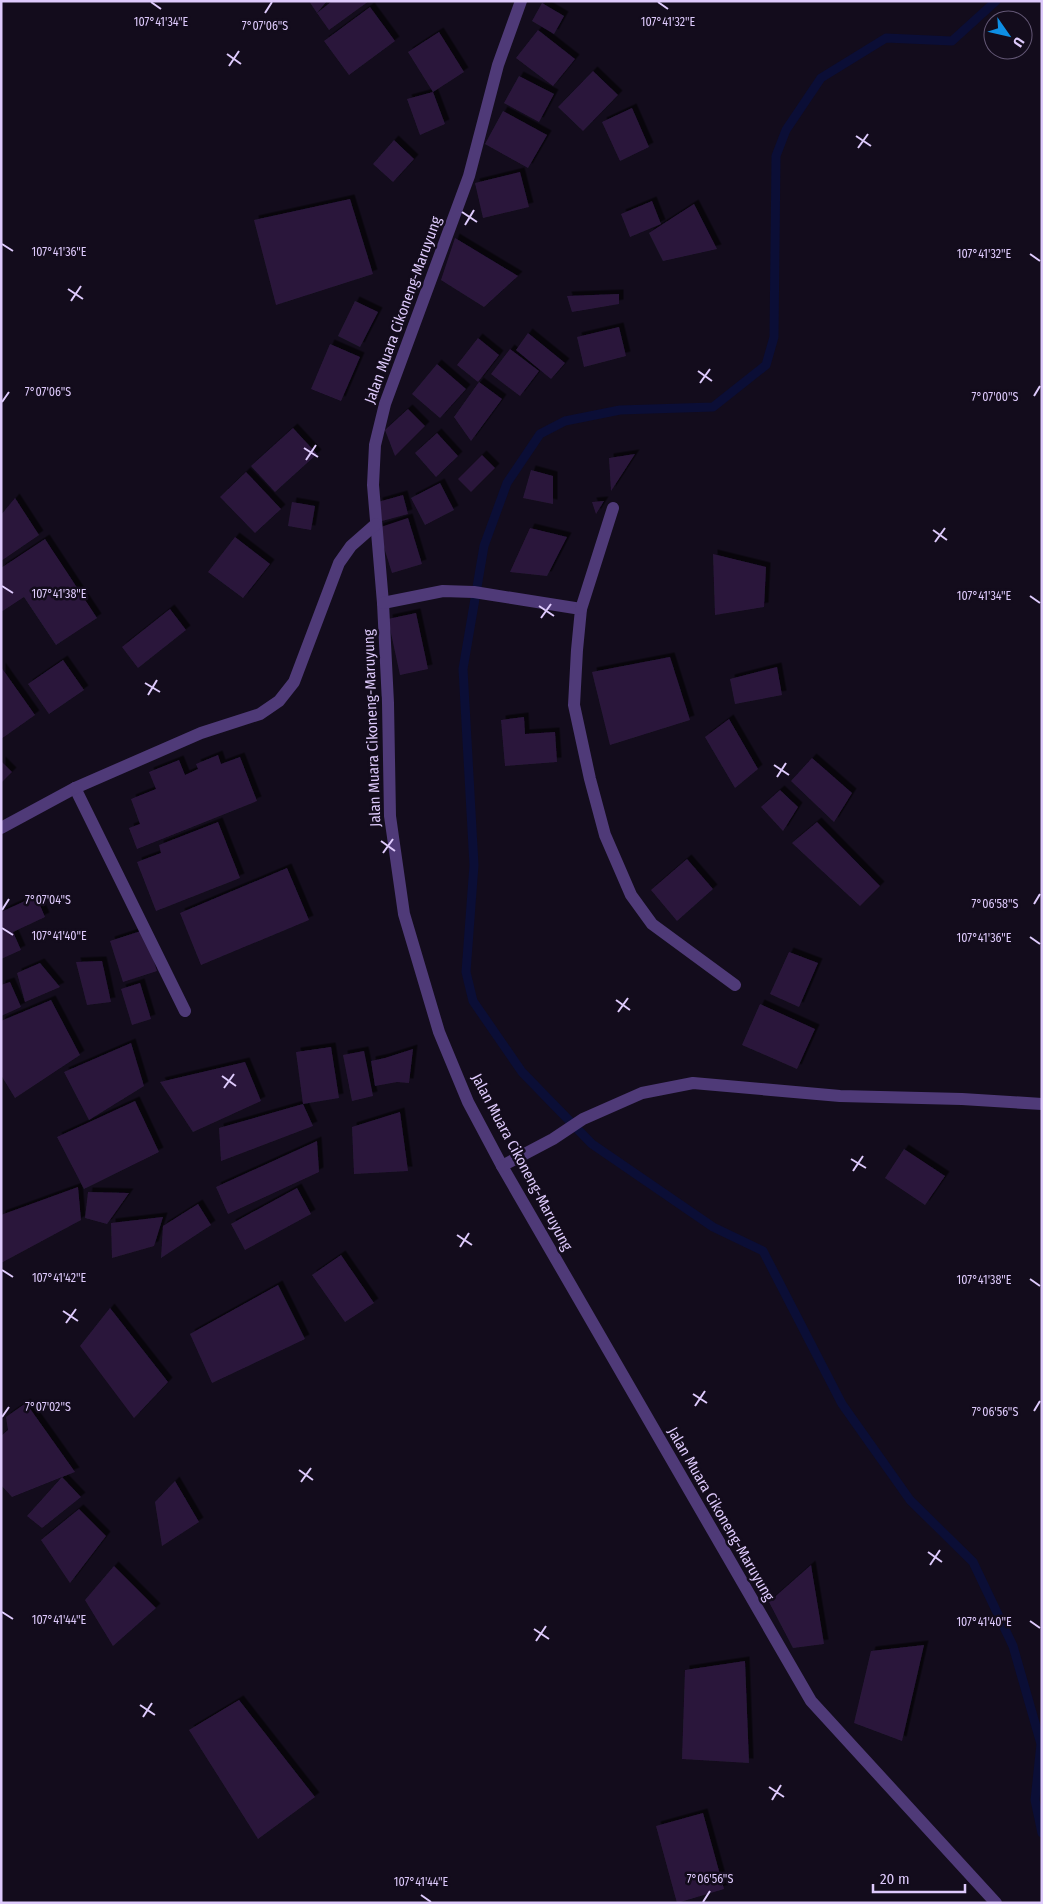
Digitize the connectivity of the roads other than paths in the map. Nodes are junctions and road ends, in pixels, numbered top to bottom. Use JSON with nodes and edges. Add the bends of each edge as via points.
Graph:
{"nodes":[{"id":1,"x":521,"y":1,"type":"edge"},
{"id":2,"x":613,"y":508,"type":"dead end"},
{"id":3,"x":376,"y":524,"type":"junction"},
{"id":4,"x":384,"y":603,"type":"junction"},
{"id":5,"x":581,"y":609,"type":"junction"},
{"id":6,"x":75,"y":788,"type":"junction"},
{"id":7,"x":1,"y":828,"type":"edge"},
{"id":8,"x":735,"y":985,"type":"dead end"},
{"id":9,"x":185,"y":1011,"type":"dead end"},
{"id":10,"x":1042,"y":1104,"type":"edge"},
{"id":11,"x":502,"y":1166,"type":"junction"},
{"id":12,"x":996,"y":1903,"type":"edge"}],
"edges":[{"from":1,"to":3,"type":"street","name":"Jalan Muara Cikoneng-Maruyung","via":[[498,65],[469,176],[385,404],[375,453]]},
{"from":2,"to":5,"type":"street"},
{"from":3,"to":4,"type":"street","name":"Jalan Muara Cikoneng-Maruyung"},
{"from":3,"to":6,"type":"street","via":[[351,546],[339,563],[294,682],[279,701],[260,714],[201,734]]},
{"from":4,"to":5,"type":"street","via":[[443,591],[474,592]]},
{"from":4,"to":11,"type":"street","name":"Jalan Muara Cikoneng-Maruyung","via":[[390,816],[404,914],[439,1032],[468,1102]]},
{"from":5,"to":8,"type":"street","via":[[574,705],[605,835],[631,895],[652,924]]},
{"from":6,"to":7,"type":"street"},
{"from":6,"to":9,"type":"street"},
{"from":10,"to":11,"type":"street","via":[[840,1096],[693,1083],[642,1093],[582,1118],[553,1139]]},
{"from":11,"to":12,"type":"street","name":"Jalan Muara Cikoneng-Maruyung","via":[[810,1701]]}]}
